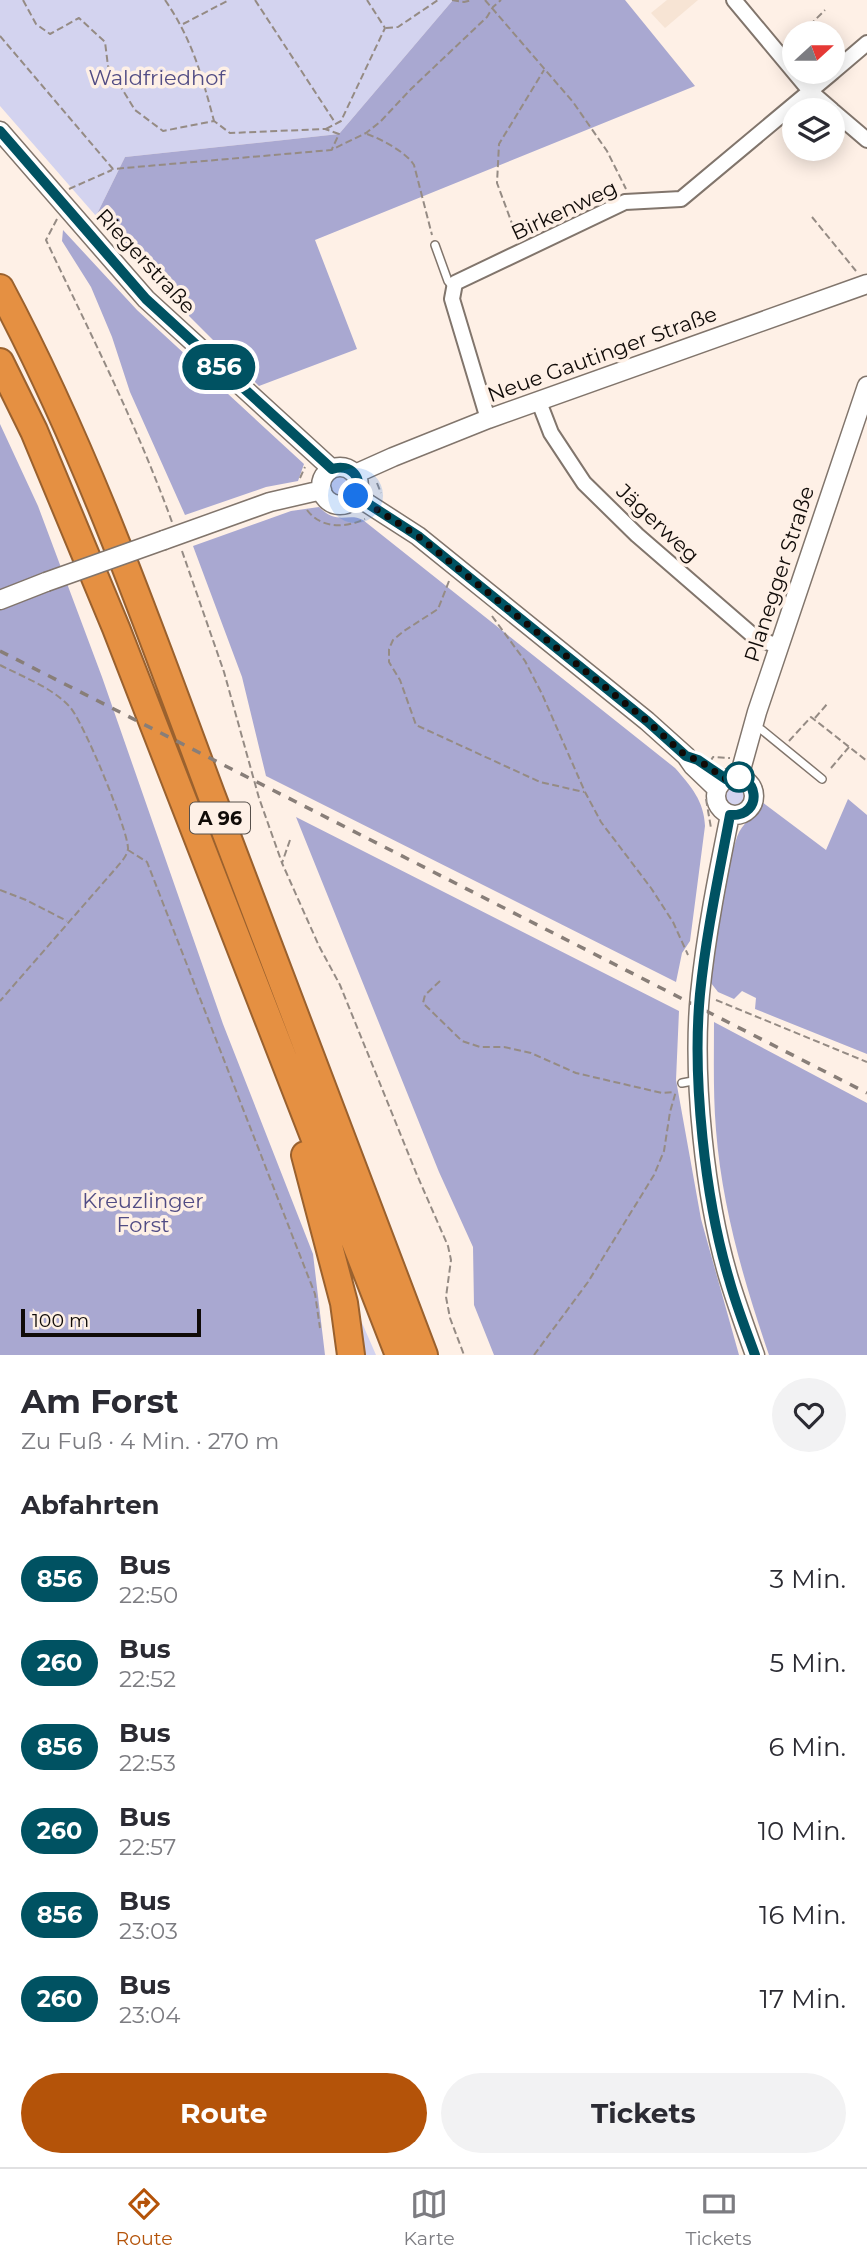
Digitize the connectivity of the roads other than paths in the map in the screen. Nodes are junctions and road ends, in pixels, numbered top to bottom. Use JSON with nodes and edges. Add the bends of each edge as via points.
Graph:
{"nodes":[{"id":1,"x":734,"y":0,"type":"edge"},
{"id":2,"x":867,"y":43,"type":"edge"},
{"id":3,"x":845,"y":62,"type":"edge"},
{"id":4,"x":818,"y":84,"type":"edge"},
{"id":5,"x":810,"y":91,"type":"junction"},
{"id":6,"x":818,"y":98,"type":"edge"},
{"id":7,"x":845,"y":121,"type":"edge"},
{"id":8,"x":0,"y":131,"type":"edge"},
{"id":9,"x":867,"y":140,"type":"edge"},
{"id":10,"x":435,"y":245,"type":"road end"},
{"id":11,"x":864,"y":285,"type":"edge"},
{"id":12,"x":0,"y":288,"type":"edge"},
{"id":13,"x":453,"y":288,"type":"junction"},
{"id":14,"x":0,"y":362,"type":"edge"},
{"id":15,"x":867,"y":386,"type":"edge"},
{"id":16,"x":539,"y":402,"type":"junction"},
{"id":17,"x":863,"y":407,"type":"edge"},
{"id":18,"x":488,"y":419,"type":"junction"},
{"id":19,"x":332,"y":469,"type":"junction"},
{"id":20,"x":355,"y":474,"type":"junction"},
{"id":21,"x":322,"y":489,"type":"junction"},
{"id":22,"x":356,"y":496,"type":"junction"},
{"id":23,"x":0,"y":600,"type":"edge"},
{"id":24,"x":779,"y":646,"type":"junction"},
{"id":25,"x":753,"y":725,"type":"junction"},
{"id":26,"x":686,"y":756,"type":"junction"},
{"id":27,"x":732,"y":776,"type":"junction"},
{"id":28,"x":822,"y":779,"type":"dead end"},
{"id":29,"x":730,"y":815,"type":"junction"},
{"id":30,"x":287,"y":1072,"type":"junction"},
{"id":31,"x":351,"y":1355,"type":"edge"},
{"id":32,"x":399,"y":1355,"type":"edge"},
{"id":33,"x":424,"y":1355,"type":"edge"},
{"id":34,"x":755,"y":1355,"type":"edge"}],
"edges":[{"from":1,"to":5,"type":"street"},
{"from":2,"to":3,"type":"street","name":"Birkenweg"},
{"from":4,"to":5,"type":"street","name":"Birkenweg"},
{"from":5,"to":6,"type":"street"},
{"from":5,"to":13,"type":"street","name":"Birkenweg","via":[[681,199],[625,202],[461,280]]},
{"from":7,"to":9,"type":"street"},
{"from":8,"to":19,"type":"street","name":"Riegerstraße","via":[[146,299]]},
{"from":10,"to":13,"type":"lane"},
{"from":11,"to":16,"type":"street","name":"Neue Gautinger Straße"},
{"from":12,"to":33,"type":"highway","number":"A 96","via":[[118,544]]},
{"from":13,"to":18,"type":"street","via":[[452,299]]},
{"from":14,"to":30,"type":"highway","number":"A 96","via":[[34,431],[116,628]]},
{"from":15,"to":17,"type":"street","name":"Planegger Straße"},
{"from":16,"to":18,"type":"street","name":"Neue Gautinger Straße"},
{"from":16,"to":24,"type":"street","name":"Jägerweg","via":[[551,433],[584,483],[757,639]]},
{"from":17,"to":24,"type":"street","name":"Planegger Straße"},
{"from":18,"to":20,"type":"street","name":"Neue Gautinger Straße"},
{"from":19,"to":20,"type":"street","via":[[344,468]]},
{"from":19,"to":21,"type":"street","via":[[323,478]]},
{"from":20,"to":22,"type":"street"},
{"from":21,"to":22,"type":"street","via":[[328,500],[340,505]]},
{"from":21,"to":23,"type":"street","bridge":true,"via":[[270,502]]},
{"from":22,"to":26,"type":"street","via":[[418,536]]},
{"from":24,"to":25,"type":"street","name":"Planegger Straße"},
{"from":25,"to":27,"type":"street","name":"Planegger Straße"},
{"from":25,"to":28,"type":"lane"},
{"from":26,"to":27,"type":"street"},
{"from":26,"to":27,"type":"street","via":[[693,766]]},
{"from":27,"to":29,"type":"street","via":[[716,803]]},
{"from":27,"to":29,"type":"street","via":[[752,788],[754,800],[747,811]]},
{"from":29,"to":34,"type":"street","via":[[690,1081],[729,1278]]},
{"from":30,"to":31,"type":"highway","via":[[344,1303]]},
{"from":30,"to":32,"type":"highway","number":"A 96"}]}
